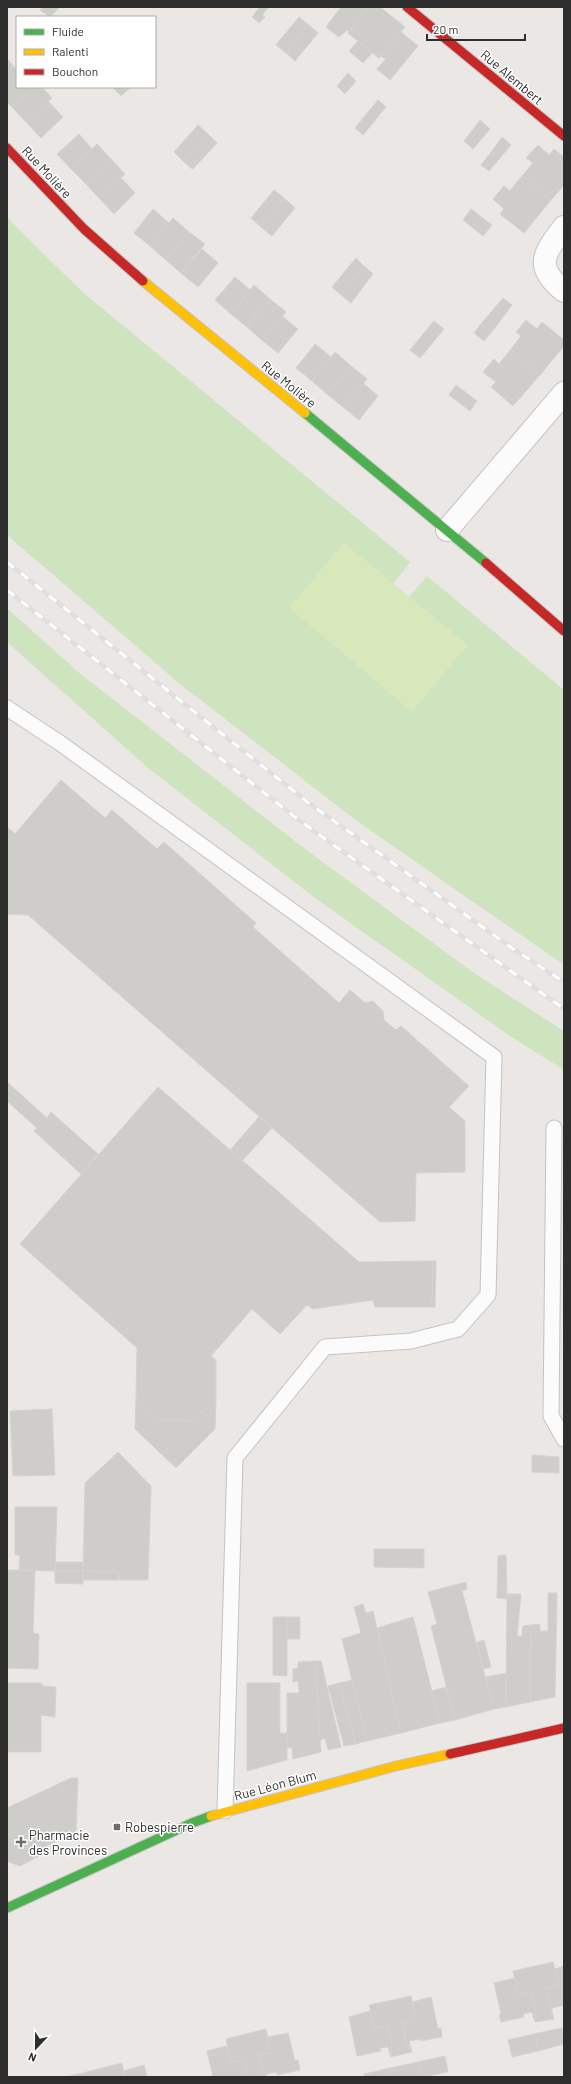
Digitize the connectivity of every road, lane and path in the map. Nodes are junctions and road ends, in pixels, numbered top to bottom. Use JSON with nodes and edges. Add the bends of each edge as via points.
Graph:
{"nodes":[{"id":1,"x":407,"y":7,"type":"edge"},
{"id":2,"x":564,"y":136,"type":"edge"},
{"id":3,"x":7,"y":148,"type":"edge"},
{"id":4,"x":564,"y":227,"type":"edge"},
{"id":5,"x":564,"y":291,"type":"edge"},
{"id":6,"x":564,"y":393,"type":"edge"},
{"id":7,"x":447,"y":530,"type":"junction"},
{"id":8,"x":564,"y":631,"type":"edge"},
{"id":9,"x":7,"y":708,"type":"edge"},
{"id":10,"x":554,"y":1128,"type":"dead end"},
{"id":11,"x":564,"y":1438,"type":"edge"},
{"id":12,"x":564,"y":1728,"type":"edge"},
{"id":13,"x":225,"y":1812,"type":"junction"},
{"id":14,"x":7,"y":1908,"type":"edge"}],
"edges":[{"from":1,"to":2,"type":"street","name":"Rue Alembert"},
{"from":3,"to":7,"type":"street","name":"Rue Molière","via":[[116,259]]},
{"from":4,"to":5,"type":"street","via":[[551,243],[545,263],[546,272],[552,281]]},
{"from":6,"to":7,"type":"street"},
{"from":7,"to":8,"type":"street","name":"Rue Molière"},
{"from":9,"to":13,"type":"lane","via":[[60,743],[494,1057],[488,1295],[458,1329],[412,1341],[325,1347],[235,1458]]},
{"from":10,"to":11,"type":"lane","via":[[551,1416]]},
{"from":12,"to":13,"type":"street","name":"Rue Léon Blum","via":[[396,1766]]},
{"from":13,"to":14,"type":"street","name":"Rue Léon Blum","via":[[192,1823]]}]}
